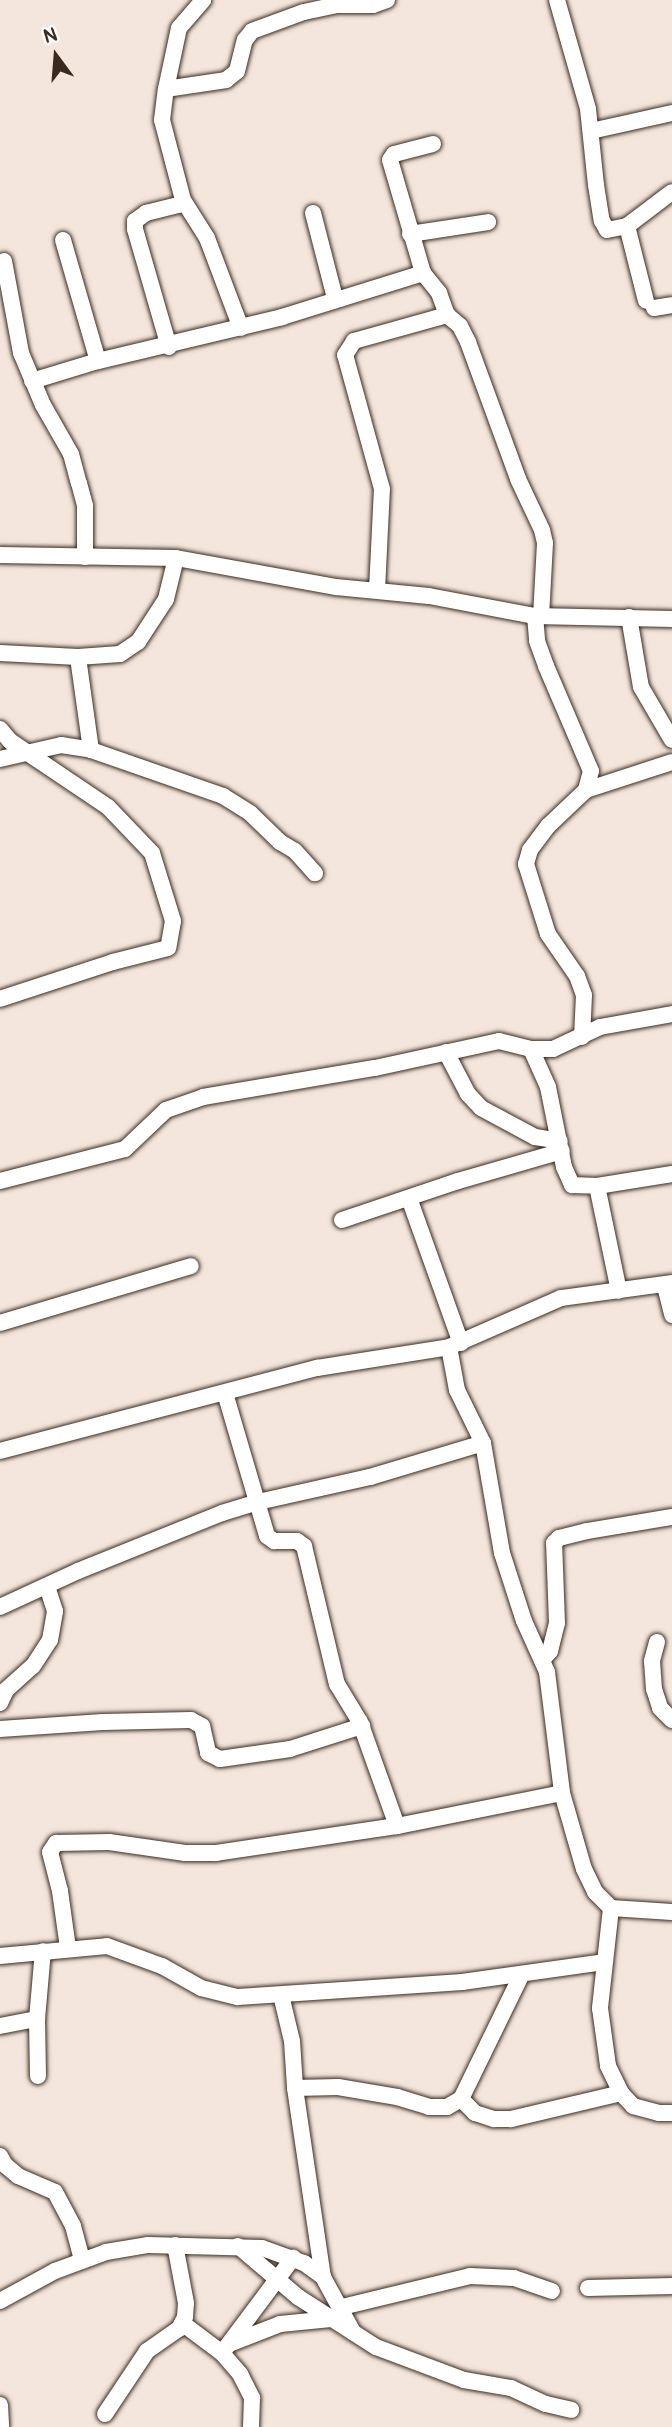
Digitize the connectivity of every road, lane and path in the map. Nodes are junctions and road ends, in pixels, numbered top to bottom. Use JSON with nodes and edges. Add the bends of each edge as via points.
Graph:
{"nodes":[{"id":1,"x":202,"y":0,"type":"edge"},
{"id":2,"x":387,"y":0,"type":"edge"},
{"id":3,"x":557,"y":0,"type":"edge"},
{"id":4,"x":166,"y":89,"type":"junction"},
{"id":5,"x":672,"y":113,"type":"edge"},
{"id":6,"x":591,"y":131,"type":"junction"},
{"id":7,"x":433,"y":144,"type":"dead end"},
{"id":8,"x":672,"y":192,"type":"edge"},
{"id":9,"x":183,"y":200,"type":"junction"},
{"id":10,"x":313,"y":213,"type":"dead end"},
{"id":11,"x":488,"y":222,"type":"dead end"},
{"id":12,"x":627,"y":226,"type":"junction"},
{"id":13,"x":410,"y":234,"type":"junction"},
{"id":14,"x":63,"y":240,"type":"dead end"},
{"id":15,"x":4,"y":261,"type":"dead end"},
{"id":16,"x":423,"y":273,"type":"junction"},
{"id":17,"x":335,"y":298,"type":"junction"},
{"id":18,"x":672,"y":305,"type":"edge"},
{"id":19,"x":447,"y":315,"type":"junction"},
{"id":20,"x":241,"y":328,"type":"junction"},
{"id":21,"x":169,"y":346,"type":"junction"},
{"id":22,"x":98,"y":361,"type":"junction"},
{"id":23,"x":32,"y":380,"type":"junction"},
{"id":24,"x":0,"y":555,"type":"edge"},
{"id":25,"x":85,"y":557,"type":"junction"},
{"id":26,"x":176,"y":558,"type":"junction"},
{"id":27,"x":377,"y":590,"type":"junction"},
{"id":28,"x":538,"y":617,"type":"junction"},
{"id":29,"x":629,"y":617,"type":"junction"},
{"id":30,"x":672,"y":619,"type":"edge"},
{"id":31,"x":0,"y":653,"type":"edge"},
{"id":32,"x":78,"y":657,"type":"junction"},
{"id":33,"x":0,"y":729,"type":"edge"},
{"id":34,"x":672,"y":740,"type":"edge"},
{"id":35,"x":90,"y":750,"type":"junction"},
{"id":36,"x":28,"y":753,"type":"junction"},
{"id":37,"x":0,"y":759,"type":"edge"},
{"id":38,"x":672,"y":762,"type":"edge"},
{"id":39,"x":586,"y":790,"type":"junction"},
{"id":40,"x":315,"y":873,"type":"dead end"},
{"id":41,"x":0,"y":999,"type":"edge"},
{"id":42,"x":672,"y":1014,"type":"edge"},
{"id":43,"x":582,"y":1037,"type":"junction"},
{"id":44,"x":531,"y":1049,"type":"junction"},
{"id":45,"x":446,"y":1052,"type":"junction"},
{"id":46,"x":561,"y":1146,"type":"junction"},
{"id":47,"x":672,"y":1174,"type":"edge"},
{"id":48,"x":0,"y":1181,"type":"edge"},
{"id":49,"x":597,"y":1186,"type":"junction"},
{"id":50,"x":409,"y":1198,"type":"junction"},
{"id":51,"x":342,"y":1220,"type":"dead end"},
{"id":52,"x":191,"y":1266,"type":"dead end"},
{"id":53,"x":668,"y":1284,"type":"edge"},
{"id":54,"x":619,"y":1290,"type":"junction"},
{"id":55,"x":672,"y":1315,"type":"edge"},
{"id":56,"x":0,"y":1323,"type":"edge"},
{"id":57,"x":455,"y":1345,"type":"junction"},
{"id":58,"x":225,"y":1393,"type":"junction"},
{"id":59,"x":483,"y":1443,"type":"junction"},
{"id":60,"x":0,"y":1451,"type":"edge"},
{"id":61,"x":258,"y":1502,"type":"junction"},
{"id":62,"x":672,"y":1517,"type":"edge"},
{"id":63,"x":47,"y":1586,"type":"junction"},
{"id":64,"x":0,"y":1607,"type":"edge"},
{"id":65,"x":657,"y":1642,"type":"dead end"},
{"id":66,"x":543,"y":1659,"type":"junction"},
{"id":67,"x":0,"y":1703,"type":"edge"},
{"id":68,"x":672,"y":1720,"type":"edge"},
{"id":69,"x":362,"y":1726,"type":"junction"},
{"id":70,"x":0,"y":1730,"type":"edge"},
{"id":71,"x":562,"y":1793,"type":"junction"},
{"id":72,"x":397,"y":1826,"type":"junction"},
{"id":73,"x":611,"y":1908,"type":"junction"},
{"id":74,"x":672,"y":1912,"type":"edge"},
{"id":75,"x":68,"y":1948,"type":"junction"},
{"id":76,"x":43,"y":1951,"type":"junction"},
{"id":77,"x":0,"y":1956,"type":"edge"},
{"id":78,"x":604,"y":1962,"type":"junction"},
{"id":79,"x":521,"y":1976,"type":"junction"},
{"id":80,"x":281,"y":1995,"type":"junction"},
{"id":81,"x":37,"y":2019,"type":"junction"},
{"id":82,"x":0,"y":2026,"type":"edge"},
{"id":83,"x":38,"y":2076,"type":"dead end"},
{"id":84,"x":295,"y":2088,"type":"junction"},
{"id":85,"x":621,"y":2093,"type":"junction"},
{"id":86,"x":461,"y":2099,"type":"junction"},
{"id":87,"x":672,"y":2113,"type":"edge"},
{"id":88,"x":2,"y":2164,"type":"edge"},
{"id":89,"x":175,"y":2245,"type":"junction"},
{"id":90,"x":238,"y":2246,"type":"junction"},
{"id":91,"x":293,"y":2258,"type":"junction"},
{"id":92,"x":82,"y":2259,"type":"junction"},
{"id":93,"x":323,"y":2277,"type":"junction"},
{"id":94,"x":277,"y":2282,"type":"junction"},
{"id":95,"x":672,"y":2286,"type":"edge"},
{"id":96,"x":588,"y":2288,"type":"dead end"},
{"id":97,"x":552,"y":2291,"type":"dead end"},
{"id":98,"x":0,"y":2301,"type":"edge"},
{"id":99,"x":336,"y":2313,"type":"junction"},
{"id":100,"x":182,"y":2323,"type":"junction"},
{"id":101,"x":225,"y":2349,"type":"junction"},
{"id":102,"x":0,"y":2405,"type":"edge"},
{"id":103,"x":571,"y":2410,"type":"dead end"},
{"id":104,"x":104,"y":2414,"type":"dead end"},
{"id":105,"x":1,"y":2427,"type":"edge"},
{"id":106,"x":251,"y":2427,"type":"edge"}],
"edges":[{"from":1,"to":4,"type":"street","via":[[179,28]]},
{"from":2,"to":4,"type":"street","via":[[304,12],[252,31],[237,71],[226,80]]},
{"from":3,"to":6,"type":"street","via":[[575,54]]},
{"from":4,"to":9,"type":"street","via":[[162,120]]},
{"from":5,"to":6,"type":"street"},
{"from":6,"to":12,"type":"street","via":[[602,222],[607,230]]},
{"from":7,"to":13,"type":"street","via":[[390,156]]},
{"from":8,"to":12,"type":"street"},
{"from":9,"to":20,"type":"street","via":[[207,238]]},
{"from":9,"to":21,"type":"street","via":[[135,220]]},
{"from":10,"to":17,"type":"street"},
{"from":11,"to":13,"type":"street"},
{"from":12,"to":18,"type":"street","via":[[650,304]]},
{"from":13,"to":16,"type":"street"},
{"from":14,"to":22,"type":"street"},
{"from":15,"to":23,"type":"street","via":[[21,353]]},
{"from":16,"to":17,"type":"street"},
{"from":16,"to":19,"type":"street","via":[[439,293]]},
{"from":17,"to":20,"type":"street"},
{"from":19,"to":27,"type":"street","via":[[354,341],[345,355],[382,489]]},
{"from":19,"to":28,"type":"street","via":[[460,326],[468,342],[518,479],[542,530],[545,543]]},
{"from":20,"to":21,"type":"street"},
{"from":21,"to":22,"type":"street"},
{"from":22,"to":23,"type":"street"},
{"from":23,"to":25,"type":"street","via":[[71,454],[85,506]]},
{"from":24,"to":25,"type":"street"},
{"from":25,"to":26,"type":"street"},
{"from":26,"to":27,"type":"street"},
{"from":26,"to":32,"type":"street","via":[[166,599],[138,642],[120,654]]},
{"from":27,"to":28,"type":"street"},
{"from":28,"to":29,"type":"street"},
{"from":28,"to":39,"type":"street","via":[[537,641],[588,761],[591,778]]},
{"from":29,"to":30,"type":"street"},
{"from":29,"to":34,"type":"street","via":[[641,687]]},
{"from":31,"to":32,"type":"street"},
{"from":32,"to":35,"type":"street"},
{"from":33,"to":36,"type":"street"},
{"from":35,"to":36,"type":"street","via":[[61,745]]},
{"from":35,"to":40,"type":"street","via":[[223,796],[250,813]]},
{"from":36,"to":37,"type":"street"},
{"from":36,"to":41,"type":"street","via":[[108,807],[152,853],[173,921],[168,948]]},
{"from":38,"to":39,"type":"street"},
{"from":39,"to":43,"type":"street","via":[[548,826],[530,850],[526,864],[548,934],[577,976],[584,995]]},
{"from":42,"to":43,"type":"street","via":[[611,1024]]},
{"from":43,"to":44,"type":"street","via":[[553,1049]]},
{"from":44,"to":45,"type":"street","via":[[499,1041]]},
{"from":44,"to":46,"type":"street","via":[[548,1087]]},
{"from":45,"to":46,"type":"street","via":[[468,1094],[481,1108]]},
{"from":45,"to":48,"type":"street","via":[[191,1101],[156,1117],[125,1149]]},
{"from":46,"to":49,"type":"street","via":[[572,1185]]},
{"from":46,"to":50,"type":"street"},
{"from":47,"to":49,"type":"street"},
{"from":49,"to":54,"type":"street"},
{"from":50,"to":51,"type":"street"},
{"from":50,"to":57,"type":"street"},
{"from":52,"to":56,"type":"street"},
{"from":53,"to":54,"type":"street"},
{"from":53,"to":55,"type":"street"},
{"from":54,"to":57,"type":"street","via":[[561,1298]]},
{"from":57,"to":58,"type":"street","via":[[317,1368]]},
{"from":57,"to":59,"type":"street","via":[[457,1390]]},
{"from":58,"to":60,"type":"street"},
{"from":58,"to":61,"type":"street"},
{"from":59,"to":61,"type":"street","via":[[370,1477]]},
{"from":59,"to":66,"type":"street","via":[[502,1553],[524,1621]]},
{"from":61,"to":63,"type":"street","via":[[181,1528]]},
{"from":61,"to":69,"type":"street","via":[[269,1539],[302,1542],[304,1546],[332,1669]]},
{"from":62,"to":66,"type":"street","via":[[587,1531],[554,1542],[557,1623],[550,1651]]},
{"from":63,"to":64,"type":"street"},
{"from":63,"to":67,"type":"street","via":[[55,1611],[50,1640]]},
{"from":65,"to":68,"type":"street","via":[[652,1661],[654,1689],[660,1707]]},
{"from":66,"to":71,"type":"street"},
{"from":69,"to":70,"type":"street","via":[[290,1749],[220,1759],[208,1753],[202,1726],[191,1720],[103,1721]]},
{"from":69,"to":72,"type":"street"},
{"from":71,"to":72,"type":"street"},
{"from":71,"to":73,"type":"street","via":[[583,1869]]},
{"from":72,"to":75,"type":"street","via":[[216,1853],[99,1842],[56,1843],[50,1852]]},
{"from":73,"to":74,"type":"street"},
{"from":73,"to":78,"type":"street"},
{"from":75,"to":76,"type":"street"},
{"from":75,"to":80,"type":"street","via":[[124,1951],[220,1995]]},
{"from":76,"to":77,"type":"street"},
{"from":76,"to":81,"type":"street"},
{"from":78,"to":79,"type":"street"},
{"from":78,"to":85,"type":"street","via":[[602,2042]]},
{"from":79,"to":80,"type":"street"},
{"from":79,"to":86,"type":"street"},
{"from":80,"to":84,"type":"street","via":[[292,2041]]},
{"from":81,"to":82,"type":"street"},
{"from":81,"to":83,"type":"street"},
{"from":84,"to":86,"type":"street","via":[[349,2089],[429,2107],[447,2107]]},
{"from":84,"to":93,"type":"street"},
{"from":85,"to":86,"type":"street","via":[[511,2119],[475,2113]]},
{"from":85,"to":87,"type":"street","via":[[644,2110]]},
{"from":88,"to":92,"type":"street","via":[[55,2192],[73,2226]]},
{"from":89,"to":90,"type":"street"},
{"from":89,"to":92,"type":"street","via":[[148,2245]]},
{"from":89,"to":100,"type":"street","via":[[186,2303]]},
{"from":90,"to":91,"type":"street"},
{"from":90,"to":94,"type":"street"},
{"from":91,"to":93,"type":"street"},
{"from":91,"to":94,"type":"street"},
{"from":92,"to":98,"type":"street"},
{"from":93,"to":99,"type":"street"},
{"from":94,"to":99,"type":"street"},
{"from":94,"to":101,"type":"street"},
{"from":95,"to":96,"type":"street"},
{"from":97,"to":99,"type":"street","via":[[513,2278],[470,2276]]},
{"from":99,"to":101,"type":"street","via":[[281,2325]]},
{"from":99,"to":103,"type":"street","via":[[376,2347],[464,2380],[511,2388]]},
{"from":100,"to":101,"type":"street"},
{"from":100,"to":104,"type":"street","via":[[169,2338],[147,2351]]},
{"from":101,"to":106,"type":"street","via":[[252,2398]]},
{"from":102,"to":105,"type":"street"}]}
